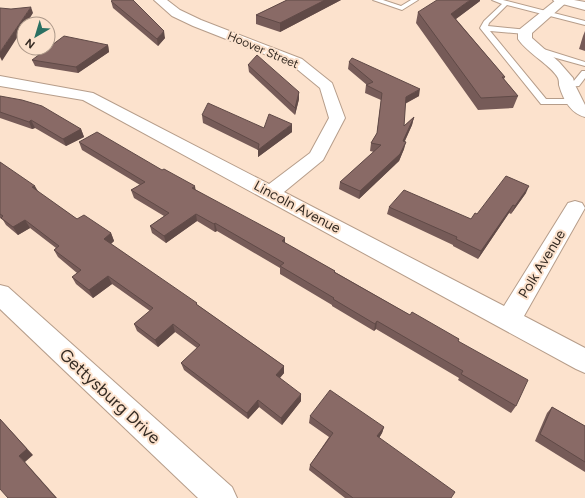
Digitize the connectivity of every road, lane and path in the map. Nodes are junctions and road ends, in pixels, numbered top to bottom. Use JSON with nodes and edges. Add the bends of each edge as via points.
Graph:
{"nodes":[{"id":1,"x":160,"y":0,"type":"edge"},
{"id":2,"x":376,"y":0,"type":"edge"},
{"id":3,"x":415,"y":0,"type":"edge"},
{"id":4,"x":495,"y":0,"type":"edge"},
{"id":5,"x":561,"y":0,"type":"edge"},
{"id":6,"x":506,"y":3,"type":"junction"},
{"id":7,"x":585,"y":6,"type":"edge"},
{"id":8,"x":546,"y":13,"type":"junction"},
{"id":9,"x":585,"y":23,"type":"edge"},
{"id":10,"x":484,"y":28,"type":"junction"},
{"id":11,"x":525,"y":32,"type":"junction"},
{"id":12,"x":533,"y":48,"type":"junction"},
{"id":13,"x":585,"y":64,"type":"edge"},
{"id":14,"x":585,"y":73,"type":"edge"},
{"id":15,"x":0,"y":81,"type":"edge"},
{"id":16,"x":566,"y":85,"type":"junction"},
{"id":17,"x":575,"y":102,"type":"junction"},
{"id":18,"x":585,"y":112,"type":"edge"},
{"id":19,"x":270,"y":193,"type":"junction"},
{"id":20,"x":575,"y":208,"type":"dead end"},
{"id":21,"x":0,"y":294,"type":"edge"},
{"id":22,"x":509,"y":320,"type":"junction"},
{"id":23,"x":585,"y":361,"type":"edge"},
{"id":24,"x":221,"y":498,"type":"edge"}],
"edges":[{"from":1,"to":19,"type":"street","name":"Hoover Street","via":[[176,13],[197,24],[296,62],[327,86],[337,118],[317,156]]},
{"from":2,"to":3,"type":"lane","via":[[402,8]]},
{"from":4,"to":6,"type":"lane"},
{"from":5,"to":7,"type":"street"},
{"from":5,"to":8,"type":"street"},
{"from":6,"to":8,"type":"lane"},
{"from":6,"to":10,"type":"lane","via":[[486,22]]},
{"from":8,"to":9,"type":"lane"},
{"from":8,"to":11,"type":"street"},
{"from":10,"to":11,"type":"lane"},
{"from":10,"to":17,"type":"lane","via":[[544,102]]},
{"from":11,"to":12,"type":"street","via":[[525,39]]},
{"from":12,"to":13,"type":"lane"},
{"from":12,"to":16,"type":"street","via":[[566,78]]},
{"from":14,"to":16,"type":"lane","via":[[576,84]]},
{"from":15,"to":19,"type":"street","name":"Lincoln Avenue","via":[[87,96]]},
{"from":16,"to":17,"type":"street"},
{"from":17,"to":18,"type":"street","via":[[578,108]]},
{"from":19,"to":22,"type":"street","name":"Lincoln Avenue"},
{"from":20,"to":22,"type":"street","name":"Polk Avenue"},
{"from":21,"to":24,"type":"street","name":"Gettysburg Drive"},
{"from":22,"to":23,"type":"street","name":"Lincoln Avenue"}]}
